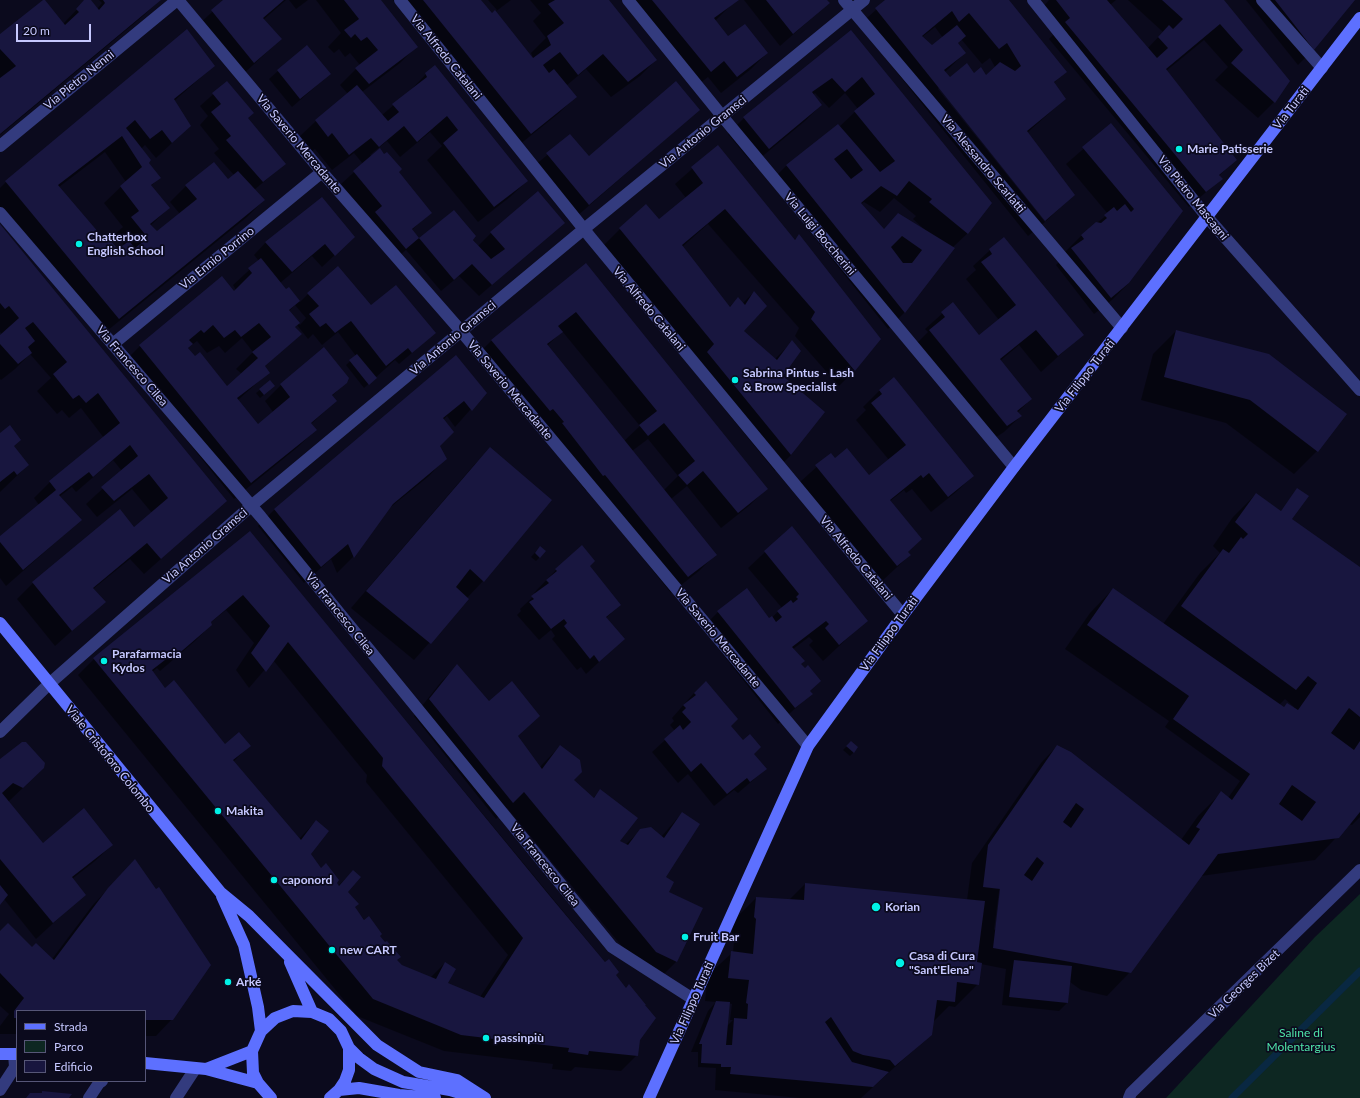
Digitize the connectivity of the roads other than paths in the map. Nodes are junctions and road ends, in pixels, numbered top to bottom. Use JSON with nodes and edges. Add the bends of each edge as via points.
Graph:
{"nodes":[{"id":1,"x":178,"y":0,"type":"edge"},
{"id":2,"x":400,"y":0,"type":"edge"},
{"id":3,"x":628,"y":0,"type":"edge"},
{"id":4,"x":844,"y":0,"type":"edge"},
{"id":5,"x":864,"y":0,"type":"edge"},
{"id":6,"x":1033,"y":0,"type":"edge"},
{"id":7,"x":1262,"y":0,"type":"edge"},
{"id":8,"x":853,"y":10,"type":"junction"},
{"id":9,"x":1360,"y":18,"type":"edge"},
{"id":10,"x":1322,"y":68,"type":"junction"},
{"id":11,"x":722,"y":116,"type":"junction"},
{"id":12,"x":0,"y":146,"type":"edge"},
{"id":13,"x":322,"y":172,"type":"junction"},
{"id":14,"x":0,"y":213,"type":"edge"},
{"id":15,"x":1207,"y":217,"type":"junction"},
{"id":16,"x":584,"y":229,"type":"junction"},
{"id":17,"x":1122,"y":328,"type":"junction"},
{"id":18,"x":461,"y":331,"type":"junction"},
{"id":19,"x":113,"y":344,"type":"junction"},
{"id":20,"x":1360,"y":390,"type":"edge"},
{"id":21,"x":1014,"y":467,"type":"junction"},
{"id":22,"x":251,"y":506,"type":"junction"},
{"id":23,"x":903,"y":615,"type":"junction"},
{"id":24,"x":0,"y":623,"type":"edge"},
{"id":25,"x":49,"y":684,"type":"junction"},
{"id":26,"x":0,"y":732,"type":"edge"},
{"id":27,"x":808,"y":746,"type":"junction"},
{"id":28,"x":1360,"y":870,"type":"edge"},
{"id":29,"x":221,"y":894,"type":"junction"},
{"id":30,"x":286,"y":954,"type":"junction"},
{"id":31,"x":693,"y":999,"type":"junction"},
{"id":32,"x":312,"y":1012,"type":"junction"},
{"id":33,"x":260,"y":1031,"type":"junction"},
{"id":34,"x":349,"y":1048,"type":"junction"},
{"id":35,"x":252,"y":1051,"type":"junction"},
{"id":36,"x":0,"y":1054,"type":"edge"},
{"id":37,"x":16,"y":1054,"type":"edge"},
{"id":38,"x":146,"y":1063,"type":"edge"},
{"id":39,"x":201,"y":1069,"type":"junction"},
{"id":40,"x":100,"y":1082,"type":"edge"},
{"id":41,"x":258,"y":1083,"type":"junction"},
{"id":42,"x":0,"y":1090,"type":"edge"},
{"id":43,"x":335,"y":1094,"type":"edge"},
{"id":44,"x":89,"y":1098,"type":"edge"},
{"id":45,"x":176,"y":1098,"type":"edge"},
{"id":46,"x":271,"y":1098,"type":"edge"},
{"id":47,"x":435,"y":1098,"type":"edge"},
{"id":48,"x":476,"y":1098,"type":"edge"},
{"id":49,"x":485,"y":1098,"type":"edge"},
{"id":50,"x":649,"y":1098,"type":"edge"},
{"id":51,"x":1129,"y":1098,"type":"edge"}],
"edges":[{"from":1,"to":12,"type":"street","name":"Via Pietro Nenni"},
{"from":1,"to":13,"type":"street","name":"Via Saverio Mercadante"},
{"from":2,"to":16,"type":"street","name":"Via Alfredo Catalani"},
{"from":3,"to":11,"type":"street","name":"Via Luigi Boccherini"},
{"from":4,"to":8,"type":"street","name":"Via Alessandro Scarlatti"},
{"from":5,"to":8,"type":"street","name":"Via Antonio Gramsci"},
{"from":6,"to":15,"type":"street","name":"Via Pietro Mascagni"},
{"from":7,"to":10,"type":"street"},
{"from":8,"to":11,"type":"street","name":"Via Antonio Gramsci"},
{"from":8,"to":17,"type":"street","name":"Via Alessandro Scarlatti"},
{"from":9,"to":10,"type":"main road","name":"Via Turati"},
{"from":10,"to":15,"type":"main road","name":"Via Turati"},
{"from":11,"to":16,"type":"street","name":"Via Antonio Gramsci"},
{"from":11,"to":21,"type":"street","name":"Via Luigi Boccherini"},
{"from":13,"to":18,"type":"street","name":"Via Saverio Mercadante"},
{"from":13,"to":19,"type":"street","name":"Via Ennio Porrino"},
{"from":14,"to":19,"type":"street","name":"Via Francesco Cilea"},
{"from":15,"to":17,"type":"main road","name":"Via Filippo Turati"},
{"from":15,"to":20,"type":"street","name":"Via Pietro Mascagni"},
{"from":16,"to":18,"type":"street","name":"Via Antonio Gramsci"},
{"from":16,"to":23,"type":"street","name":"Via Alfredo Catalani"},
{"from":17,"to":21,"type":"main road","name":"Via Filippo Turati"},
{"from":18,"to":22,"type":"street","name":"Via Antonio Gramsci"},
{"from":18,"to":27,"type":"street","name":"Via Saverio Mercadante"},
{"from":19,"to":22,"type":"street","name":"Via Francesco Cilea"},
{"from":21,"to":23,"type":"main road","name":"Via Filippo Turati"},
{"from":22,"to":25,"type":"street","name":"Via Antonio Gramsci"},
{"from":22,"to":31,"type":"street","name":"Via Francesco Cilea","via":[[612,947]]},
{"from":23,"to":27,"type":"main road","name":"Via Filippo Turati"},
{"from":24,"to":25,"type":"main road","name":"Viale Cristoforo Colombo"},
{"from":25,"to":26,"type":"street","name":"Via Antonio Gramsci"},
{"from":25,"to":29,"type":"main road","name":"Viale Cristoforo Colombo"},
{"from":27,"to":31,"type":"main road","name":"Via Filippo Turati"},
{"from":28,"to":51,"type":"street","name":"Via Georges Bizet","via":[[1131,1093]]},
{"from":29,"to":30,"type":"main road","name":"Viale Cristoforo Colombo","via":[[249,916]]},
{"from":29,"to":33,"type":"main road","name":"Viale Cristoforo Colombo","via":[[244,945],[258,1007]]},
{"from":30,"to":32,"type":"main road","name":"Viale Cristoforo Colombo"},
{"from":30,"to":49,"type":"main road","name":"Viale Cristoforo Colombo","via":[[377,1045],[419,1072],[457,1080]]},
{"from":31,"to":50,"type":"main road","name":"Via Filippo Turati"},
{"from":32,"to":33,"type":"main road","via":[[293,1011],[275,1018]]},
{"from":32,"to":34,"type":"main road","via":[[329,1019],[341,1031]]},
{"from":33,"to":35,"type":"main road"},
{"from":34,"to":43,"type":"main road","via":[[349,1070]]},
{"from":34,"to":48,"type":"main road","via":[[374,1069],[403,1082],[450,1090]]},
{"from":35,"to":39,"type":"main road"},
{"from":35,"to":41,"type":"main road","via":[[253,1073]]},
{"from":36,"to":37,"type":"main road"},
{"from":37,"to":42,"type":"street","via":[[15,1067]]},
{"from":38,"to":39,"type":"main road"},
{"from":39,"to":41,"type":"main road"},
{"from":39,"to":45,"type":"street"},
{"from":40,"to":44,"type":"street"},
{"from":41,"to":46,"type":"main road"},
{"from":43,"to":47,"type":"main road","via":[[359,1088]]}]}
